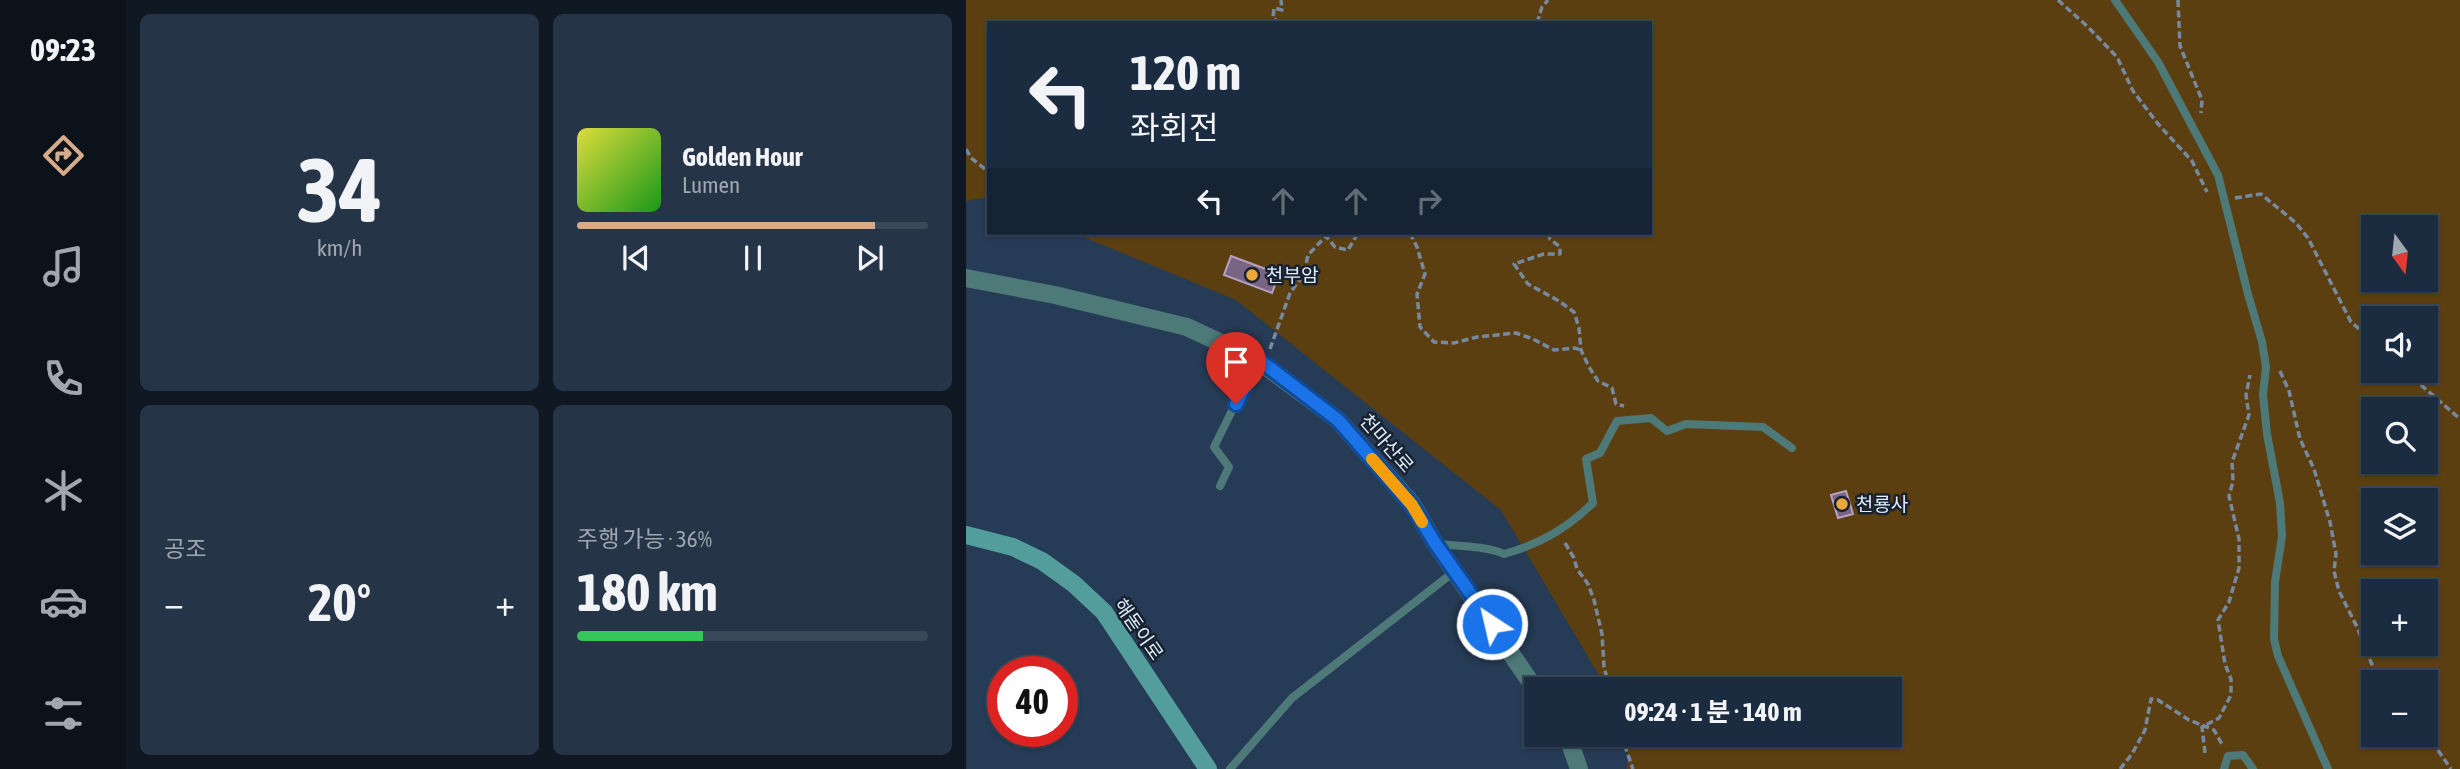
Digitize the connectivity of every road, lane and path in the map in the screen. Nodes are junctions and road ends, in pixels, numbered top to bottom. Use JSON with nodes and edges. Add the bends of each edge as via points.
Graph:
{"nodes":[{"id":1,"x":1282,"y":0,"type":"edge"},
{"id":2,"x":1548,"y":0,"type":"edge"},
{"id":3,"x":2058,"y":0,"type":"edge"},
{"id":4,"x":2115,"y":0,"type":"edge"},
{"id":5,"x":2178,"y":0,"type":"edge"},
{"id":6,"x":1277,"y":21,"type":"edge"},
{"id":7,"x":1538,"y":21,"type":"edge"},
{"id":8,"x":2199,"y":140,"type":"junction"},
{"id":9,"x":966,"y":149,"type":"edge"},
{"id":10,"x":987,"y":170,"type":"edge"},
{"id":11,"x":2228,"y":215,"type":"junction"},
{"id":12,"x":1357,"y":235,"type":"edge"},
{"id":13,"x":1411,"y":235,"type":"edge"},
{"id":14,"x":1549,"y":235,"type":"edge"},
{"id":15,"x":966,"y":278,"type":"edge"},
{"id":16,"x":2361,"y":331,"type":"edge"},
{"id":17,"x":1581,"y":351,"type":"junction"},
{"id":18,"x":2264,"y":353,"type":"junction"},
{"id":19,"x":1262,"y":363,"type":"junction"},
{"id":20,"x":2419,"y":383,"type":"edge"},
{"id":21,"x":1634,"y":419,"type":"junction"},
{"id":22,"x":2460,"y":419,"type":"edge"},
{"id":23,"x":1792,"y":448,"type":"dead end"},
{"id":24,"x":1220,"y":486,"type":"dead end"},
{"id":25,"x":1558,"y":533,"type":"junction"},
{"id":26,"x":966,"y":535,"type":"edge"},
{"id":27,"x":1435,"y":543,"type":"junction"},
{"id":28,"x":1455,"y":571,"type":"junction"},
{"id":29,"x":2374,"y":670,"type":"edge"},
{"id":30,"x":1527,"y":677,"type":"edge"},
{"id":31,"x":1607,"y":677,"type":"edge"},
{"id":32,"x":2205,"y":726,"type":"junction"},
{"id":33,"x":1571,"y":747,"type":"edge"},
{"id":34,"x":1625,"y":747,"type":"edge"},
{"id":35,"x":2436,"y":747,"type":"edge"},
{"id":36,"x":2205,"y":752,"type":"dead end"},
{"id":37,"x":2228,"y":756,"type":"junction"},
{"id":38,"x":1198,"y":761,"type":"edge"},
{"id":39,"x":1208,"y":769,"type":"edge"},
{"id":40,"x":1230,"y":769,"type":"edge"},
{"id":41,"x":1579,"y":769,"type":"edge"},
{"id":42,"x":1633,"y":769,"type":"edge"},
{"id":43,"x":2120,"y":769,"type":"edge"},
{"id":44,"x":2224,"y":769,"type":"edge"},
{"id":45,"x":2253,"y":769,"type":"edge"},
{"id":46,"x":2328,"y":769,"type":"edge"},
{"id":47,"x":2451,"y":769,"type":"edge"}],
"edges":[{"from":1,"to":6,"type":"path","via":[[1282,10],[1274,8]]},
{"from":2,"to":7,"type":"path"},
{"from":3,"to":11,"type":"path","via":[[2118,57],[2133,91],[2192,162],[2210,200]]},
{"from":4,"to":8,"type":"lane","via":[[2158,62]]},
{"from":5,"to":8,"type":"path","via":[[2180,46],[2202,100]]},
{"from":8,"to":11,"type":"lane","via":[[2218,175]]},
{"from":9,"to":10,"type":"path"},
{"from":11,"to":16,"type":"path","via":[[2235,198],[2261,194],[2296,223],[2351,322]]},
{"from":11,"to":18,"type":"lane"},
{"from":12,"to":19,"type":"path","via":[[1348,250],[1335,247],[1326,236],[1308,255],[1304,274],[1290,293]]},
{"from":13,"to":17,"type":"path","via":[[1425,274],[1417,294],[1420,327],[1434,342],[1516,333],[1554,350]]},
{"from":14,"to":17,"type":"path","via":[[1560,247],[1560,254],[1514,264],[1528,284],[1574,312]]},
{"from":15,"to":19,"type":"street","name":"천마산로","via":[[1187,327]]},
{"from":17,"to":21,"type":"path","via":[[1598,381],[1612,388],[1616,404],[1635,413]]},
{"from":18,"to":29,"type":"path","via":[[2270,354],[2287,384],[2300,439],[2330,522],[2339,591]]},
{"from":18,"to":32,"type":"path","via":[[2252,366],[2246,395],[2249,415],[2232,462],[2229,496],[2239,539],[2239,568],[2218,620],[2231,695],[2219,718]]},
{"from":18,"to":46,"type":"lane","via":[[2263,395],[2282,536],[2274,639]]},
{"from":19,"to":24,"type":"lane","via":[[1214,447],[1229,467]]},
{"from":19,"to":27,"type":"street","name":"천마산로","via":[[1338,420],[1412,505]]},
{"from":20,"to":22,"type":"path"},
{"from":21,"to":23,"type":"lane","via":[[1651,418],[1667,430],[1686,424],[1763,427]]},
{"from":21,"to":25,"type":"lane","via":[[1616,421],[1600,453],[1586,459],[1593,503]]},
{"from":25,"to":27,"type":"lane","via":[[1504,554]]},
{"from":25,"to":31,"type":"path","via":[[1594,600]]},
{"from":26,"to":38,"type":"main road","name":"해돋이로","via":[[1013,547],[1042,561],[1104,612]]},
{"from":27,"to":28,"type":"street","name":"천마산로"},
{"from":28,"to":30,"type":"street","name":"천마산로"},
{"from":28,"to":40,"type":"lane","via":[[1292,698]]},
{"from":32,"to":36,"type":"path"},
{"from":32,"to":37,"type":"path","via":[[2214,730]]},
{"from":32,"to":43,"type":"path","via":[[2151,699],[2144,730]]},
{"from":33,"to":41,"type":"street"},
{"from":34,"to":42,"type":"path"},
{"from":35,"to":47,"type":"path"},
{"from":37,"to":44,"type":"lane"},
{"from":37,"to":45,"type":"lane","via":[[2243,755]]},
{"from":38,"to":39,"type":"main road","name":"해돋이로"}]}
